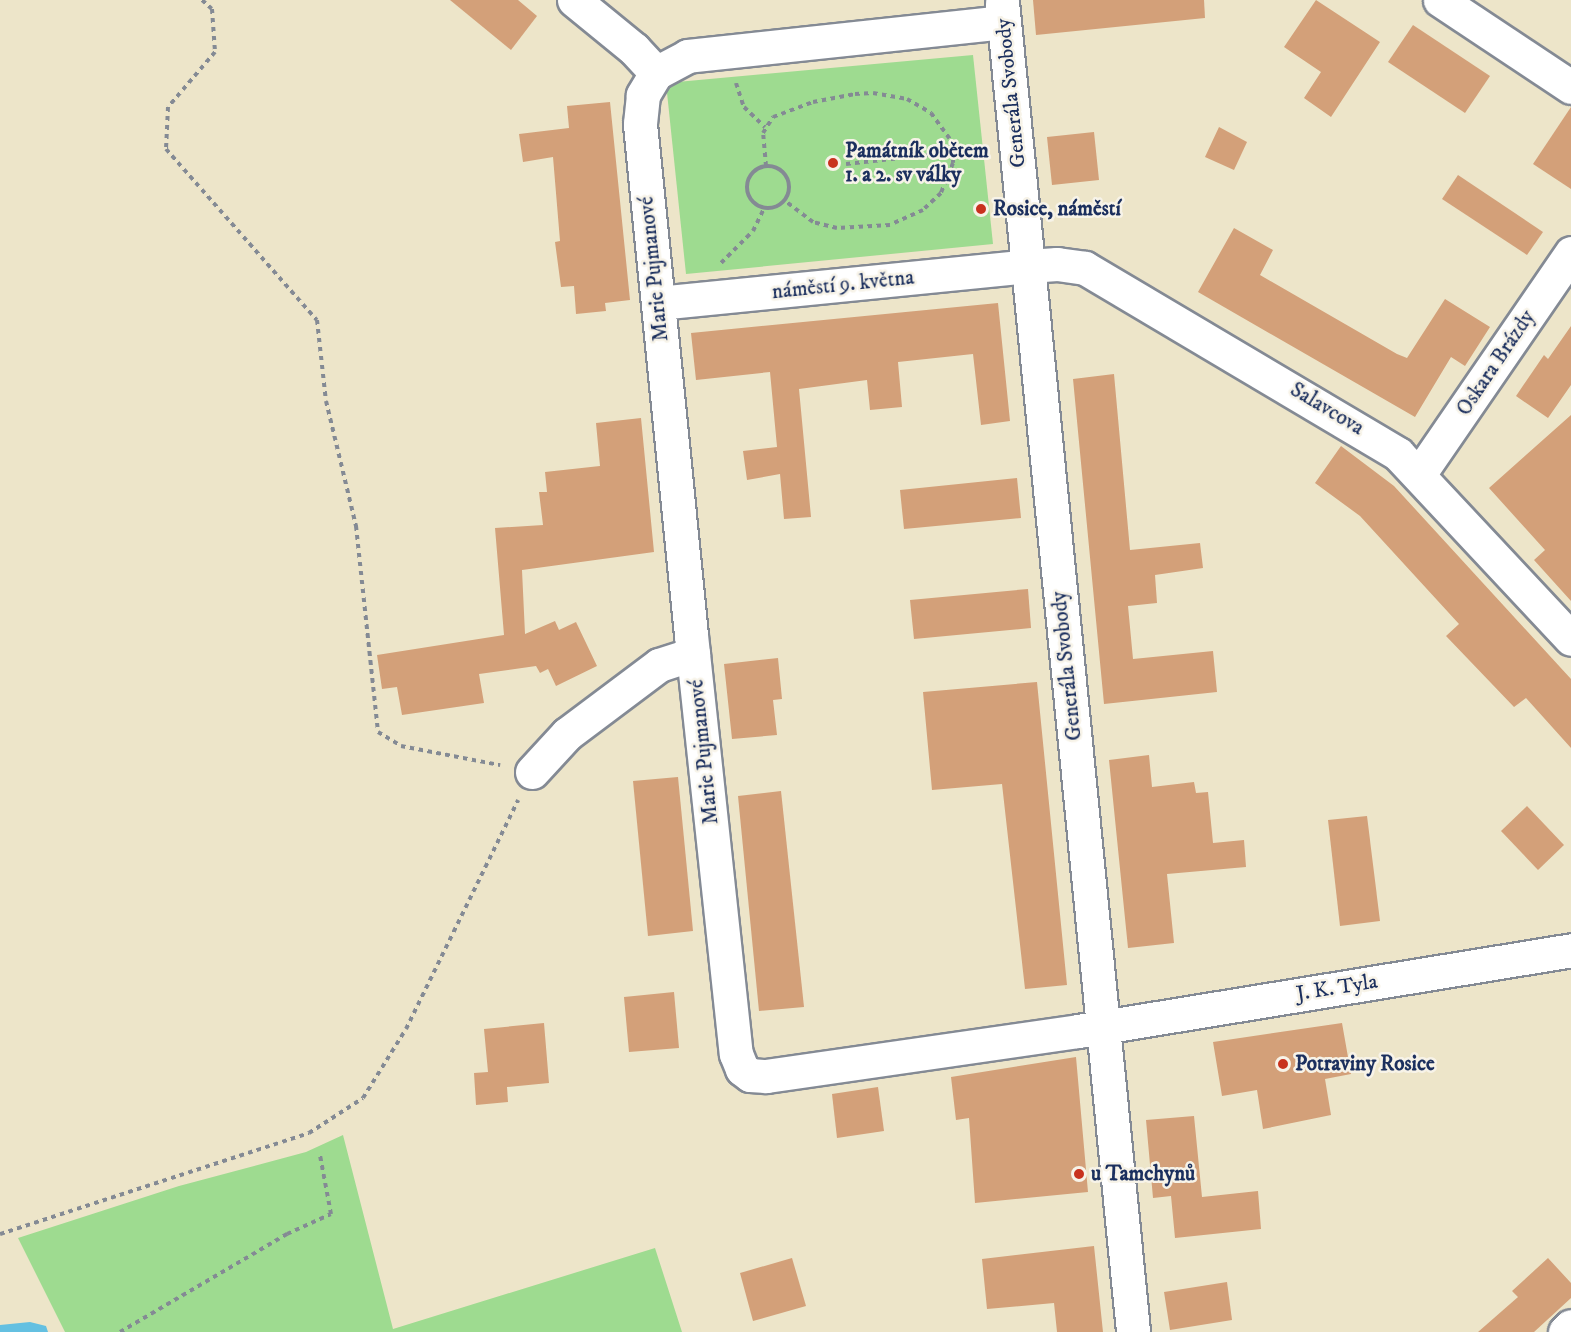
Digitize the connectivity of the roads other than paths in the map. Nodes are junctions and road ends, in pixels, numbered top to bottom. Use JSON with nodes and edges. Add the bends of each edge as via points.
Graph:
{"nodes":[{"id":1,"x":574,"y":0,"type":"edge"},
{"id":2,"x":1440,"y":0,"type":"edge"},
{"id":3,"x":1003,"y":11,"type":"edge"},
{"id":4,"x":656,"y":73,"type":"junction"},
{"id":5,"x":1571,"y":87,"type":"edge"},
{"id":6,"x":1571,"y":253,"type":"edge"},
{"id":7,"x":1028,"y":266,"type":"junction"},
{"id":8,"x":658,"y":303,"type":"junction"},
{"id":9,"x":1420,"y":473,"type":"junction"},
{"id":10,"x":1571,"y":639,"type":"edge"},
{"id":11,"x":693,"y":654,"type":"junction"},
{"id":12,"x":532,"y":772,"type":"road end"},
{"id":13,"x":1571,"y":950,"type":"edge"},
{"id":14,"x":1103,"y":1027,"type":"junction"},
{"id":15,"x":1571,"y":1326,"type":"edge"},
{"id":16,"x":1133,"y":1332,"type":"edge"},
{"id":17,"x":1565,"y":1332,"type":"edge"}],
"edges":[{"from":1,"to":4,"type":"street","via":[[634,49]]},
{"from":2,"to":5,"type":"street"},
{"from":3,"to":4,"type":"street","via":[[688,56]]},
{"from":3,"to":7,"type":"street","name":"Generála Svobody"},
{"from":4,"to":8,"type":"street","name":"Marie Pujmanové","via":[[643,95],[640,124]]},
{"from":6,"to":9,"type":"street","name":"Oskara Brázdy"},
{"from":7,"to":8,"type":"street","name":"náměstí 9. května"},
{"from":7,"to":9,"type":"street","name":"Salavcova","via":[[1072,264],[1100,274],[1375,438]]},
{"from":7,"to":14,"type":"street","name":"Generála Svobody"},
{"from":8,"to":11,"type":"street","name":"Marie Pujmanové"},
{"from":9,"to":10,"type":"street","name":"Salavcova"},
{"from":11,"to":12,"type":"street","via":[[668,661],[650,672],[567,734]]},
{"from":11,"to":14,"type":"street","name":"Marie Pujmanové","via":[[736,1054],[742,1069],[750,1075],[765,1076]]},
{"from":13,"to":14,"type":"street","name":"J. K. Tyla"},
{"from":14,"to":16,"type":"street","name":"Generála Svobody"},
{"from":15,"to":17,"type":"street"}]}
